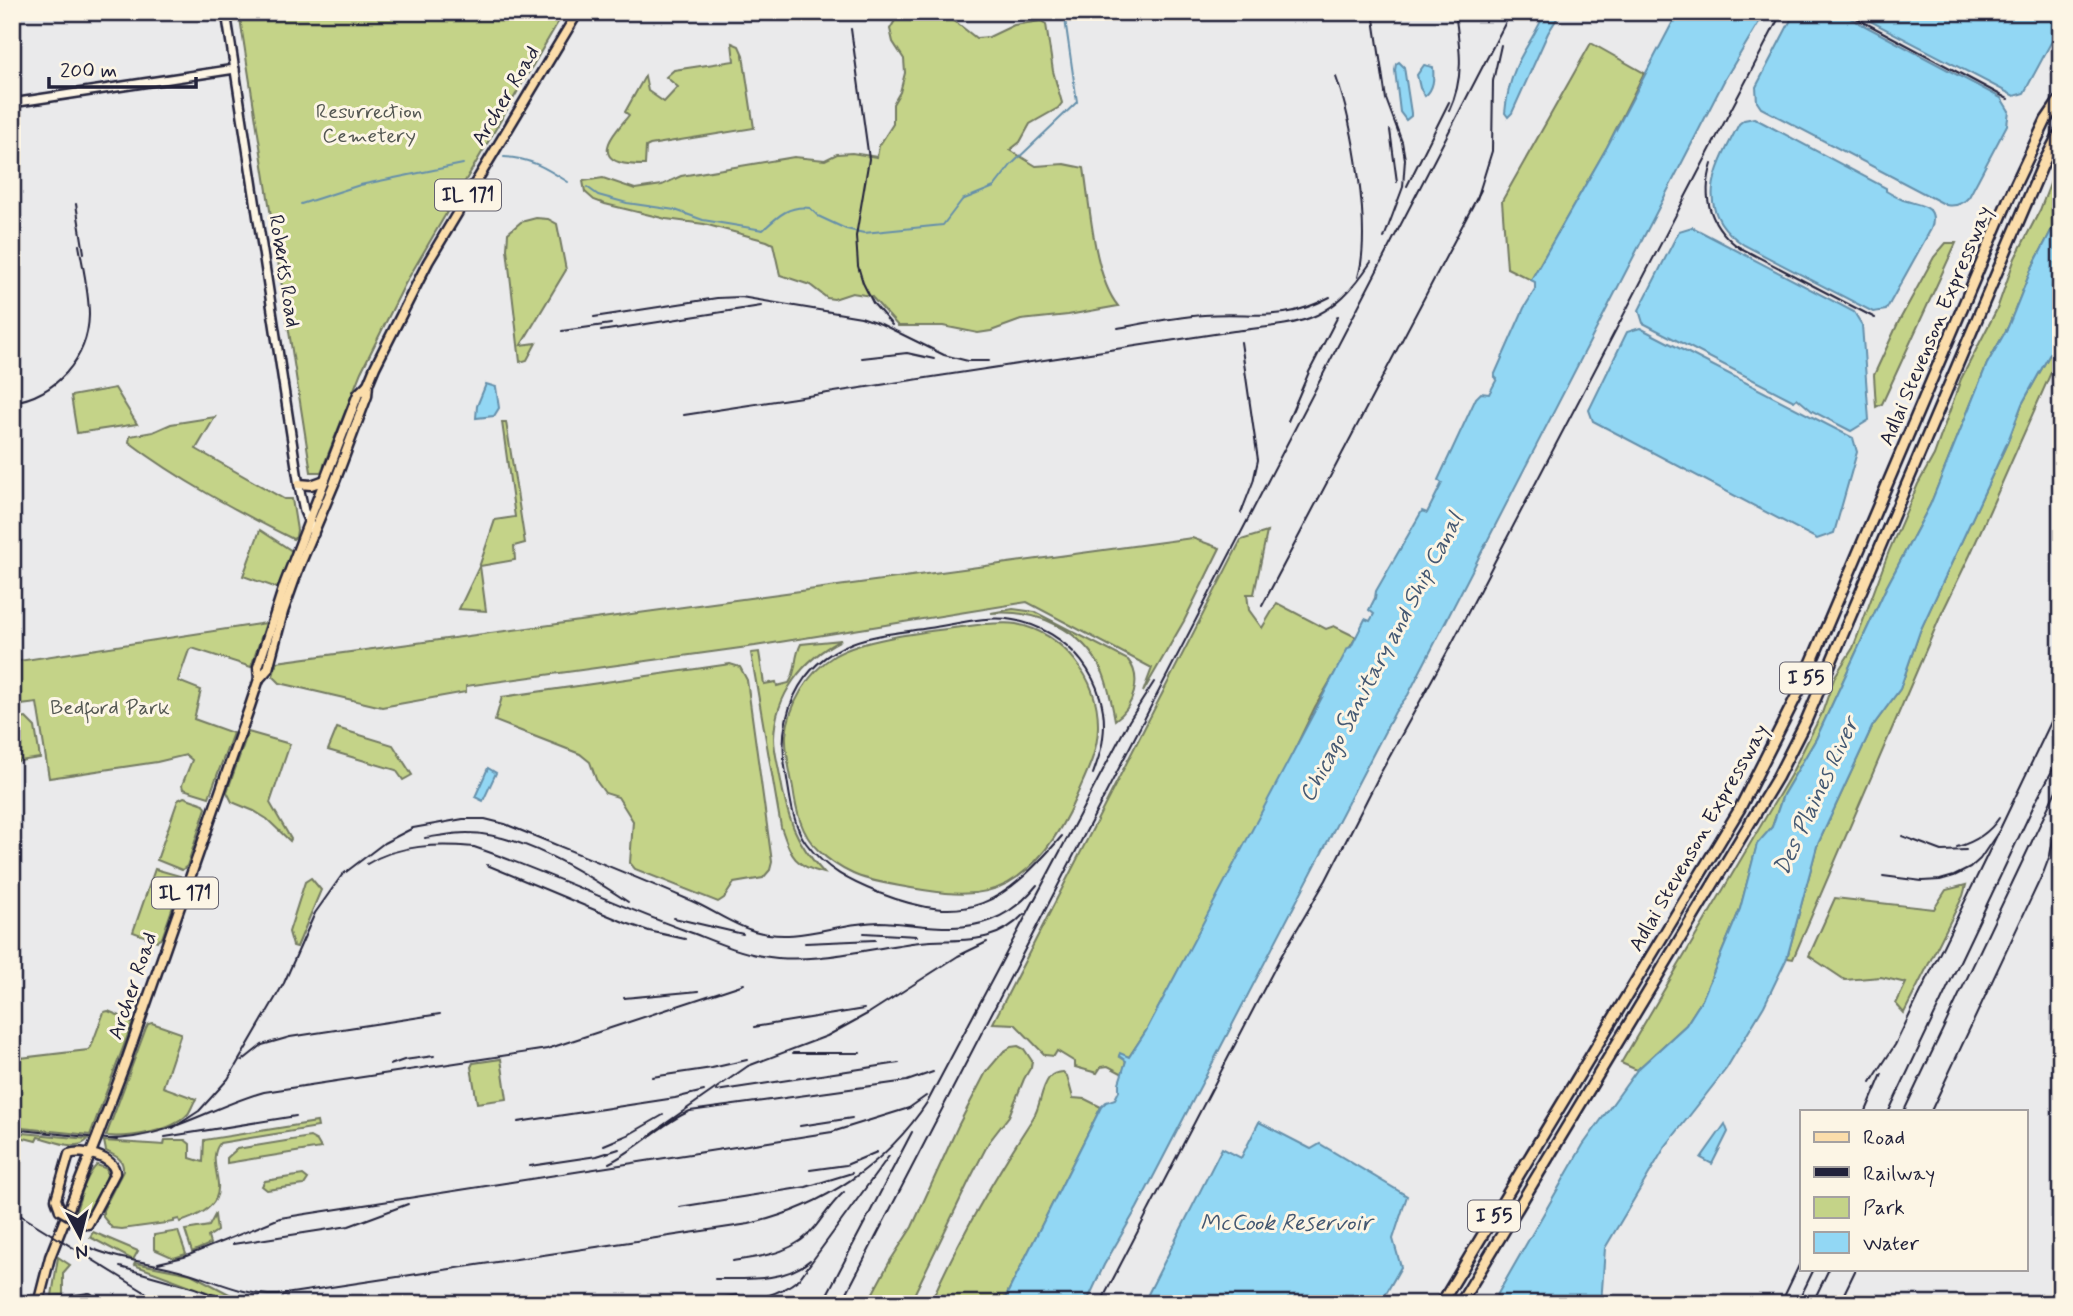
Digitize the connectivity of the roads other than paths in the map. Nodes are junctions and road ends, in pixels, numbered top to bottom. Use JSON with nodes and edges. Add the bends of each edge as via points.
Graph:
{"nodes":[{"id":1,"x":226,"y":12,"type":"edge"},
{"id":2,"x":578,"y":12,"type":"edge"},
{"id":3,"x":235,"y":69,"type":"junction"},
{"id":4,"x":2061,"y":98,"type":"edge"},
{"id":5,"x":12,"y":103,"type":"edge"},
{"id":6,"x":2061,"y":130,"type":"edge"},
{"id":7,"x":368,"y":384,"type":"junction"},
{"id":8,"x":325,"y":480,"type":"junction"},
{"id":9,"x":299,"y":484,"type":"junction"},
{"id":10,"x":310,"y":521,"type":"junction"},
{"id":11,"x":314,"y":534,"type":"junction"},
{"id":12,"x":258,"y":679,"type":"junction"},
{"id":13,"x":90,"y":1155,"type":"junction"},
{"id":14,"x":89,"y":1298,"type":"dead end"},
{"id":15,"x":38,"y":1304,"type":"edge"},
{"id":16,"x":50,"y":1304,"type":"edge"},
{"id":17,"x":1441,"y":1304,"type":"edge"},
{"id":18,"x":1460,"y":1304,"type":"edge"}],
"edges":[{"from":1,"to":3,"type":"street","name":"Roberts Road"},
{"from":2,"to":7,"type":"main road","name":"Archer Road","number":"IL 171","via":[[428,262]]},
{"from":3,"to":5,"type":"street"},
{"from":3,"to":9,"type":"street","name":"Roberts Road"},
{"from":4,"to":17,"type":"highway","name":"Adlai Stevenson Expressway","number":"I 55","via":[[2009,198],[1768,757]]},
{"from":6,"to":18,"type":"highway","name":"Adlai Stevenson Expressway","number":"I 55","via":[[1806,721],[1777,778]]},
{"from":7,"to":8,"type":"main road","name":"Archer Road","number":"IL 171","via":[[358,394]]},
{"from":7,"to":11,"type":"main road","name":"Archer Road","number":"IL 171"},
{"from":8,"to":9,"type":"main road"},
{"from":8,"to":10,"type":"main road","name":"Archer Road","number":"IL 171"},
{"from":9,"to":10,"type":"street","name":"Roberts Road"},
{"from":10,"to":11,"type":"street","name":"Roberts Road"},
{"from":10,"to":12,"type":"main road","name":"Archer Road","number":"IL 171","via":[[271,623]]},
{"from":11,"to":12,"type":"main road","name":"Archer Road","number":"IL 171","via":[[268,669]]},
{"from":12,"to":13,"type":"main road","name":"Archer Road","number":"IL 171"},
{"from":13,"to":13,"type":"main road","bridge":true,"via":[[111,1163],[115,1173],[88,1224],[60,1210],[56,1199],[67,1156],[75,1152]]},
{"from":13,"to":15,"type":"main road","name":"Archer Road","number":"IL 171","via":[[50,1257]]},
{"from":14,"to":16,"type":"street"}]}
